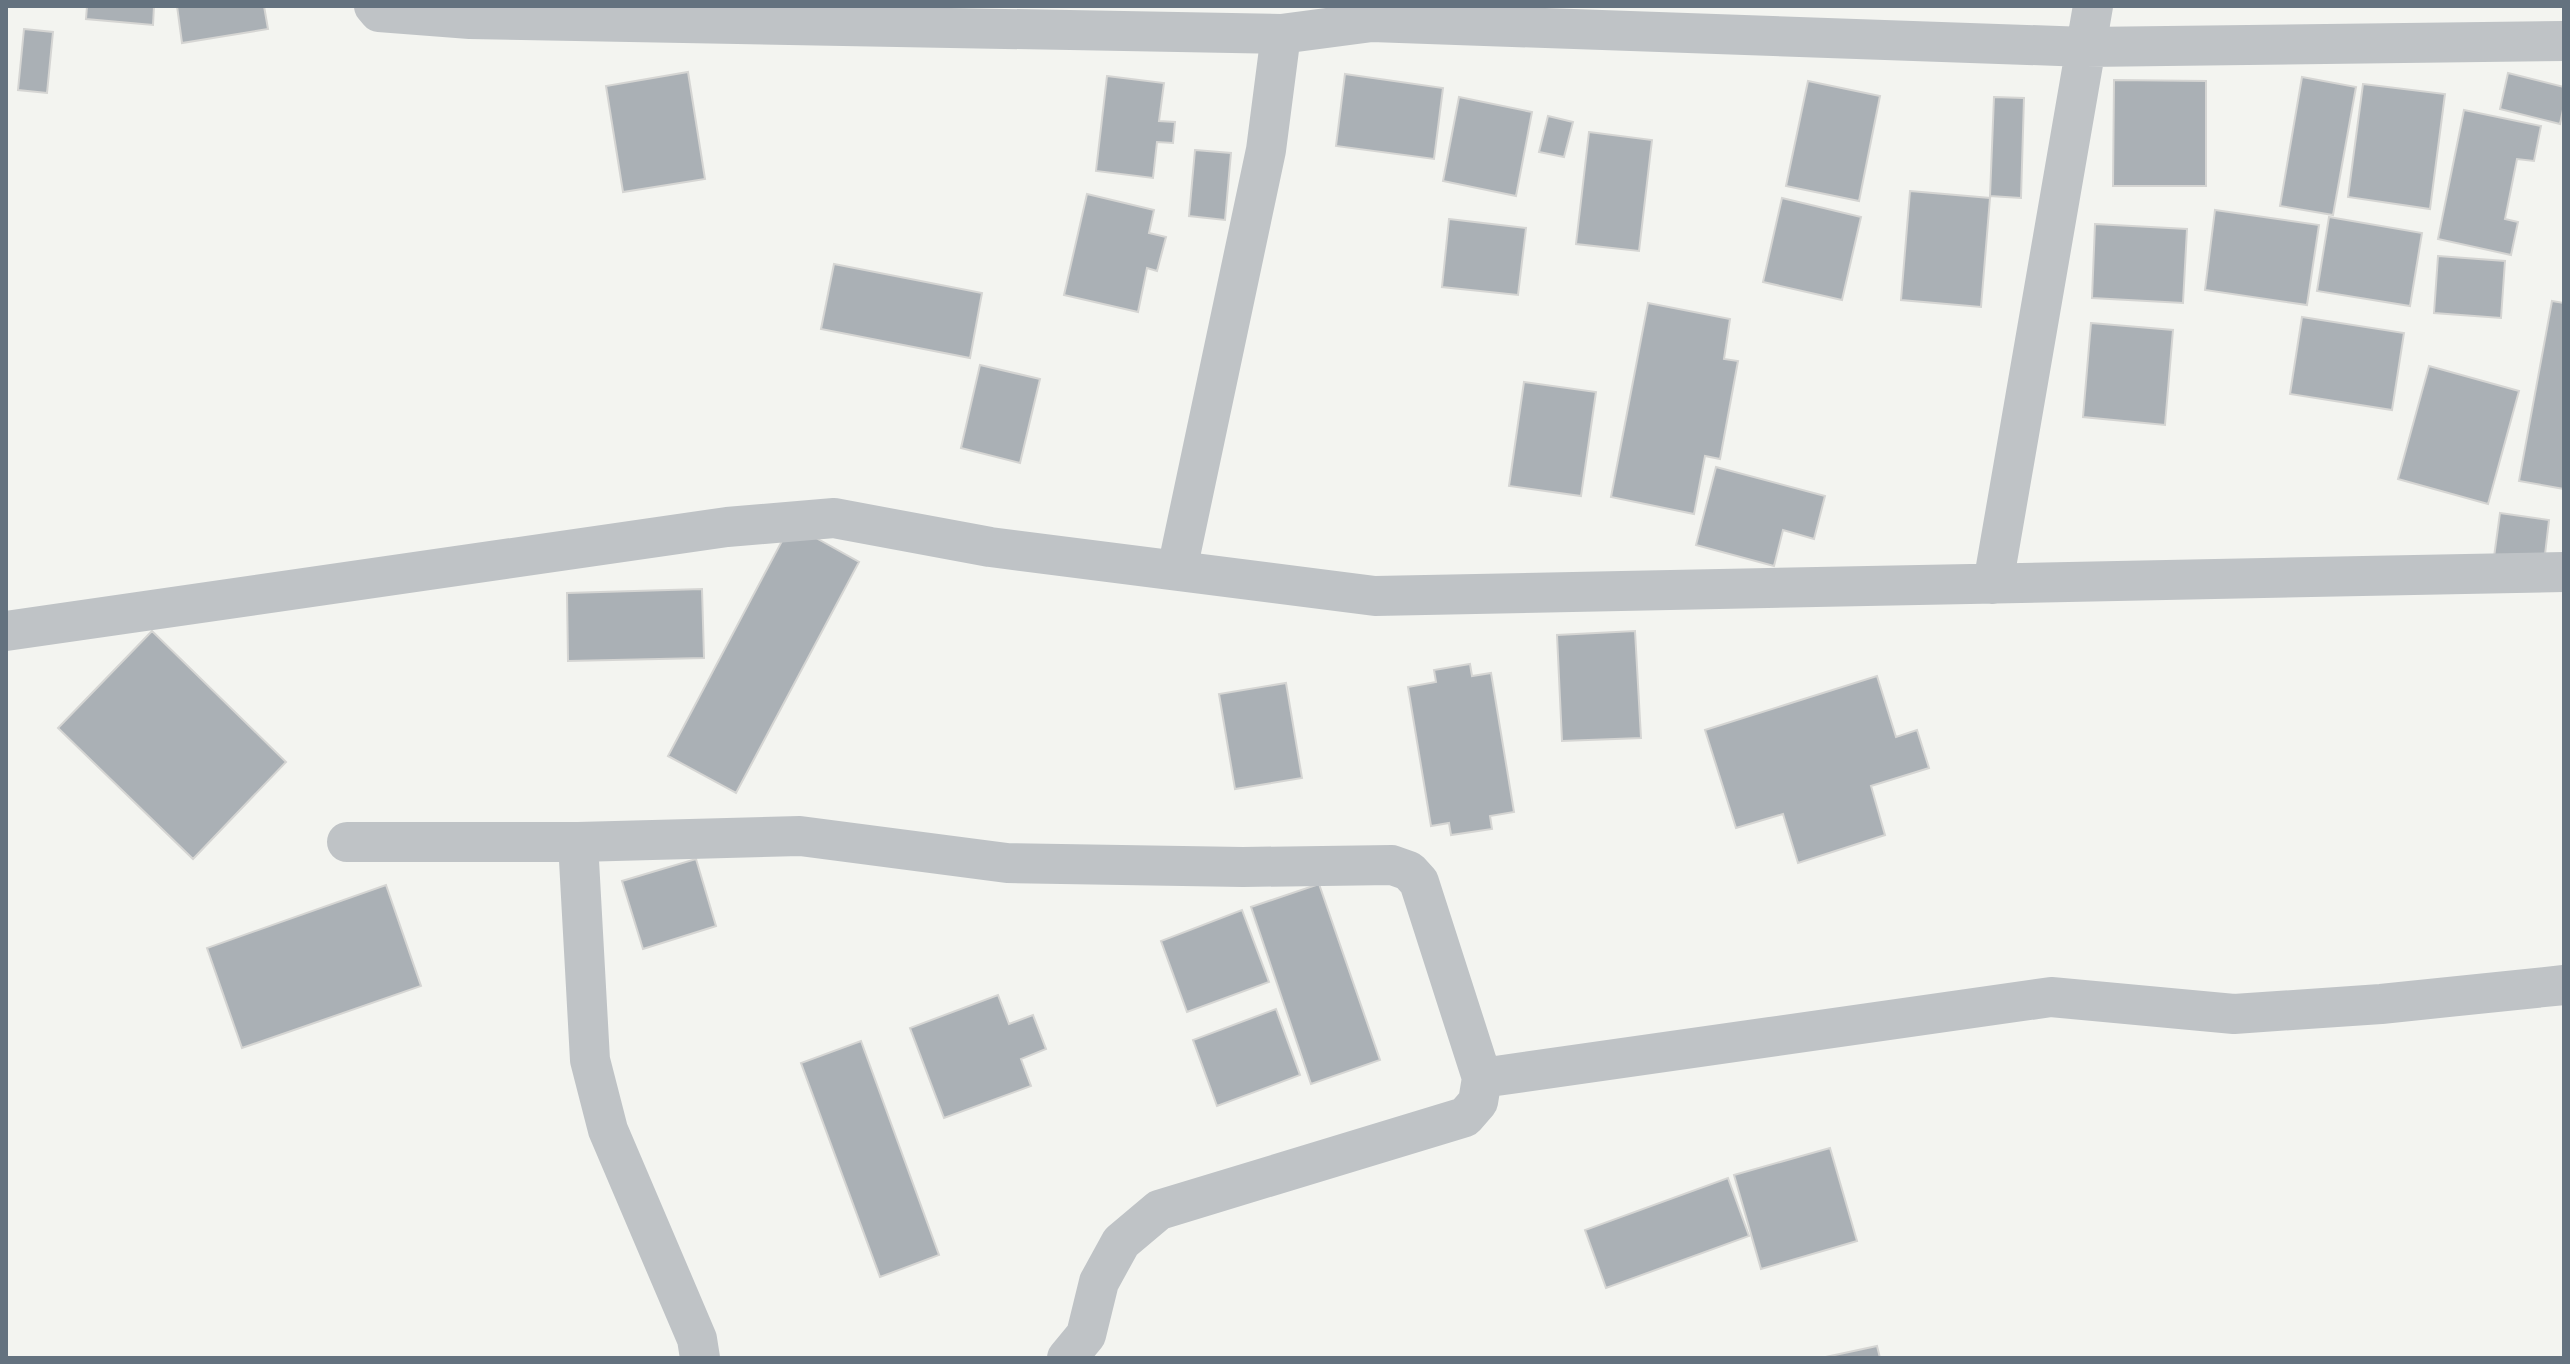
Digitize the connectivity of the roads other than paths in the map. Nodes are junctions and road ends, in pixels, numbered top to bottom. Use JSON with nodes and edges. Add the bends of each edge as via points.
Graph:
{"nodes":[{"id":1,"x":374,"y":6,"type":"edge"},
{"id":2,"x":2093,"y":6,"type":"edge"},
{"id":3,"x":1516,"y":16,"type":"edge"},
{"id":4,"x":1281,"y":34,"type":"junction"},
{"id":5,"x":2564,"y":41,"type":"edge"},
{"id":6,"x":2086,"y":47,"type":"junction"},
{"id":7,"x":1177,"y":570,"type":"junction"},
{"id":8,"x":2564,"y":572,"type":"edge"},
{"id":9,"x":1993,"y":584,"type":"junction"},
{"id":10,"x":6,"y":631,"type":"edge"},
{"id":11,"x":347,"y":842,"type":"dead end"},
{"id":12,"x":578,"y":842,"type":"junction"},
{"id":13,"x":2564,"y":985,"type":"edge"},
{"id":14,"x":1482,"y":1078,"type":"junction"},
{"id":15,"x":700,"y":1358,"type":"edge"},
{"id":16,"x":1067,"y":1358,"type":"edge"}],
"edges":[{"from":1,"to":4,"type":"street","via":[[379,12],[470,19]]},
{"from":2,"to":6,"type":"street"},
{"from":3,"to":4,"type":"street","via":[[1372,22]]},
{"from":3,"to":6,"type":"street"},
{"from":4,"to":7,"type":"street","via":[[1266,150]]},
{"from":5,"to":6,"type":"street"},
{"from":6,"to":9,"type":"street"},
{"from":7,"to":9,"type":"street","via":[[1375,596]]},
{"from":7,"to":10,"type":"street","via":[[990,547],[834,518],[727,527]]},
{"from":8,"to":9,"type":"street"},
{"from":11,"to":12,"type":"street"},
{"from":12,"to":14,"type":"street","via":[[800,836],[1007,863],[1392,865],[1419,882]]},
{"from":12,"to":15,"type":"street","via":[[590,1060],[608,1130],[697,1339]]},
{"from":13,"to":14,"type":"street","via":[[2234,1014],[2051,997]]},
{"from":14,"to":16,"type":"street","via":[[1478,1102],[1465,1117],[1159,1210],[1121,1242],[1099,1282],[1086,1335]]}]}
